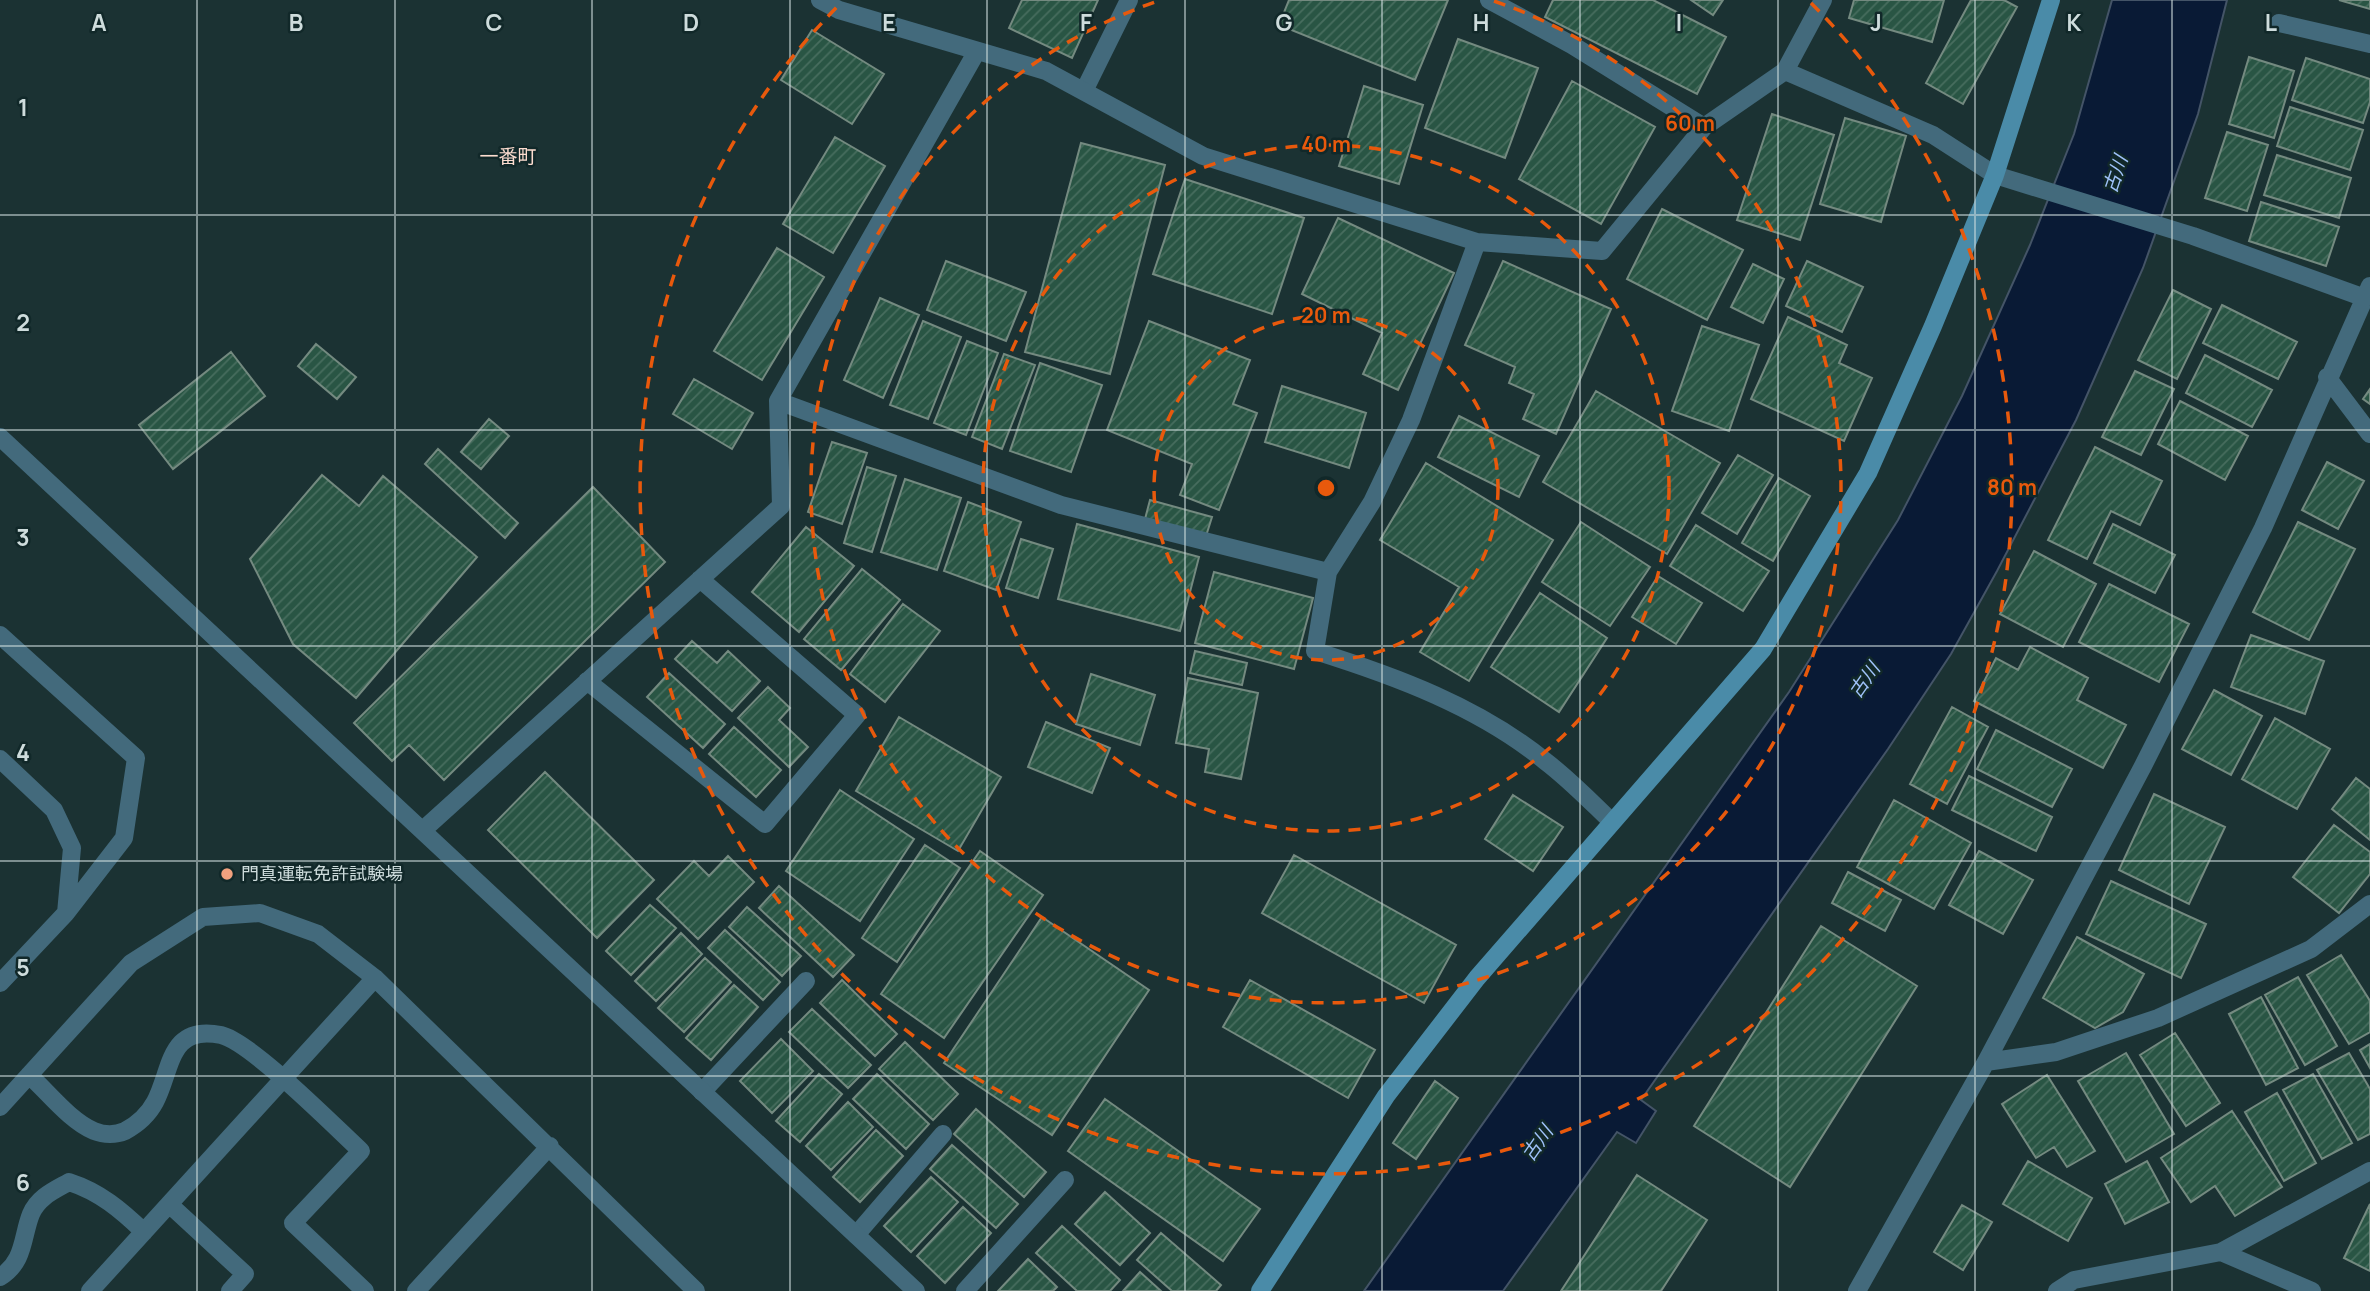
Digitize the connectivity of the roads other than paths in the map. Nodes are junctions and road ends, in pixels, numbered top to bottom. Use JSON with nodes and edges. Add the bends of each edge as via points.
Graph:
{"nodes":[{"id":1,"x":820,"y":0,"type":"edge"},
{"id":2,"x":1129,"y":0,"type":"edge"},
{"id":3,"x":1489,"y":0,"type":"edge"},
{"id":4,"x":1824,"y":0,"type":"edge"},
{"id":5,"x":2051,"y":0,"type":"edge"},
{"id":6,"x":2279,"y":23,"type":"dead end"},
{"id":7,"x":2370,"y":44,"type":"edge"},
{"id":8,"x":977,"y":51,"type":"junction"},
{"id":9,"x":1785,"y":71,"type":"junction"},
{"id":10,"x":1084,"y":91,"type":"junction"},
{"id":11,"x":1704,"y":127,"type":"junction"},
{"id":12,"x":1995,"y":175,"type":"junction"},
{"id":13,"x":1477,"y":242,"type":"junction"},
{"id":14,"x":2367,"y":292,"type":"edge"},
{"id":15,"x":2327,"y":377,"type":"junction"},
{"id":16,"x":778,"y":401,"type":"junction"},
{"id":17,"x":2370,"y":434,"type":"edge"},
{"id":18,"x":0,"y":437,"type":"edge"},
{"id":19,"x":1328,"y":572,"type":"junction"},
{"id":20,"x":700,"y":579,"type":"junction"},
{"id":21,"x":0,"y":635,"type":"edge"},
{"id":22,"x":587,"y":681,"type":"junction"},
{"id":23,"x":0,"y":759,"type":"edge"},
{"id":24,"x":1612,"y":821,"type":"junction"},
{"id":25,"x":423,"y":830,"type":"junction"},
{"id":26,"x":2370,"y":904,"type":"edge"},
{"id":27,"x":66,"y":913,"type":"junction"},
{"id":28,"x":375,"y":978,"type":"junction"},
{"id":29,"x":806,"y":981,"type":"dead end"},
{"id":30,"x":0,"y":983,"type":"edge"},
{"id":31,"x":1986,"y":1062,"type":"junction"},
{"id":32,"x":29,"y":1075,"type":"junction"},
{"id":33,"x":284,"y":1079,"type":"junction"},
{"id":34,"x":702,"y":1092,"type":"junction"},
{"id":35,"x":0,"y":1107,"type":"edge"},
{"id":36,"x":943,"y":1135,"type":"dead end"},
{"id":37,"x":550,"y":1146,"type":"junction"},
{"id":38,"x":2370,"y":1171,"type":"edge"},
{"id":39,"x":1065,"y":1181,"type":"dead end"},
{"id":40,"x":169,"y":1204,"type":"junction"},
{"id":41,"x":144,"y":1232,"type":"junction"},
{"id":42,"x":856,"y":1235,"type":"junction"},
{"id":43,"x":2221,"y":1252,"type":"junction"},
{"id":44,"x":0,"y":1277,"type":"edge"},
{"id":45,"x":90,"y":1291,"type":"edge"},
{"id":46,"x":230,"y":1291,"type":"edge"},
{"id":47,"x":365,"y":1291,"type":"edge"},
{"id":48,"x":416,"y":1291,"type":"edge"},
{"id":49,"x":696,"y":1291,"type":"edge"},
{"id":50,"x":916,"y":1291,"type":"edge"},
{"id":51,"x":965,"y":1291,"type":"edge"},
{"id":52,"x":1260,"y":1291,"type":"edge"},
{"id":53,"x":1857,"y":1291,"type":"edge"},
{"id":54,"x":2057,"y":1291,"type":"edge"},
{"id":55,"x":2312,"y":1291,"type":"edge"}],
"edges":[{"from":1,"to":8,"type":"street","via":[[839,10]]},
{"from":2,"to":10,"type":"street"},
{"from":3,"to":11,"type":"street"},
{"from":4,"to":9,"type":"street"},
{"from":5,"to":12,"type":"street"},
{"from":6,"to":7,"type":"street"},
{"from":8,"to":10,"type":"street","via":[[1046,71]]},
{"from":8,"to":16,"type":"street"},
{"from":9,"to":11,"type":"street"},
{"from":9,"to":12,"type":"street","via":[[1933,135]]},
{"from":10,"to":13,"type":"street","via":[[1203,156]]},
{"from":11,"to":13,"type":"street","via":[[1602,251]]},
{"from":12,"to":14,"type":"street"},
{"from":12,"to":24,"type":"street","via":[[1933,326],[1854,496],[1763,649]]},
{"from":13,"to":19,"type":"street","via":[[1411,419],[1372,502]]},
{"from":14,"to":15,"type":"street"},
{"from":15,"to":17,"type":"street"},
{"from":15,"to":31,"type":"street","via":[[2263,528]]},
{"from":16,"to":19,"type":"street","via":[[1061,505]]},
{"from":16,"to":20,"type":"street","via":[[781,506]]},
{"from":18,"to":25,"type":"street"},
{"from":19,"to":24,"type":"street","via":[[1315,651],[1382,672],[1480,717],[1545,760]]},
{"from":20,"to":22,"type":"street"},
{"from":20,"to":22,"type":"street","via":[[857,715],[765,824]]},
{"from":21,"to":27,"type":"street","via":[[136,758],[124,838]]},
{"from":22,"to":25,"type":"street"},
{"from":23,"to":27,"type":"street","via":[[54,810],[72,848]]},
{"from":24,"to":52,"type":"street","via":[[1477,978],[1386,1096]]},
{"from":25,"to":34,"type":"street"},
{"from":26,"to":31,"type":"street","via":[[2311,949],[2158,1018],[2056,1052]]},
{"from":27,"to":30,"type":"street"},
{"from":28,"to":32,"type":"street","via":[[318,934],[260,913],[203,917],[131,963]]},
{"from":28,"to":33,"type":"street"},
{"from":28,"to":37,"type":"street"},
{"from":29,"to":34,"type":"street"},
{"from":31,"to":53,"type":"street"},
{"from":32,"to":33,"type":"street","via":[[94,1131],[116,1135],[138,1124],[155,1101],[175,1047],[195,1035],[222,1035]]},
{"from":32,"to":35,"type":"street"},
{"from":33,"to":40,"type":"street"},
{"from":33,"to":47,"type":"street","via":[[361,1151],[293,1223]]},
{"from":34,"to":42,"type":"street"},
{"from":36,"to":42,"type":"street"},
{"from":37,"to":48,"type":"street"},
{"from":37,"to":49,"type":"street"},
{"from":38,"to":43,"type":"street"},
{"from":39,"to":51,"type":"street"},
{"from":40,"to":41,"type":"street"},
{"from":40,"to":46,"type":"street","via":[[245,1274]]},
{"from":41,"to":44,"type":"street","via":[[108,1200],[69,1182],[46,1194],[31,1213],[18,1257]]},
{"from":41,"to":45,"type":"street"},
{"from":42,"to":50,"type":"street"},
{"from":43,"to":54,"type":"street","via":[[2074,1280]]},
{"from":43,"to":55,"type":"street"}]}
